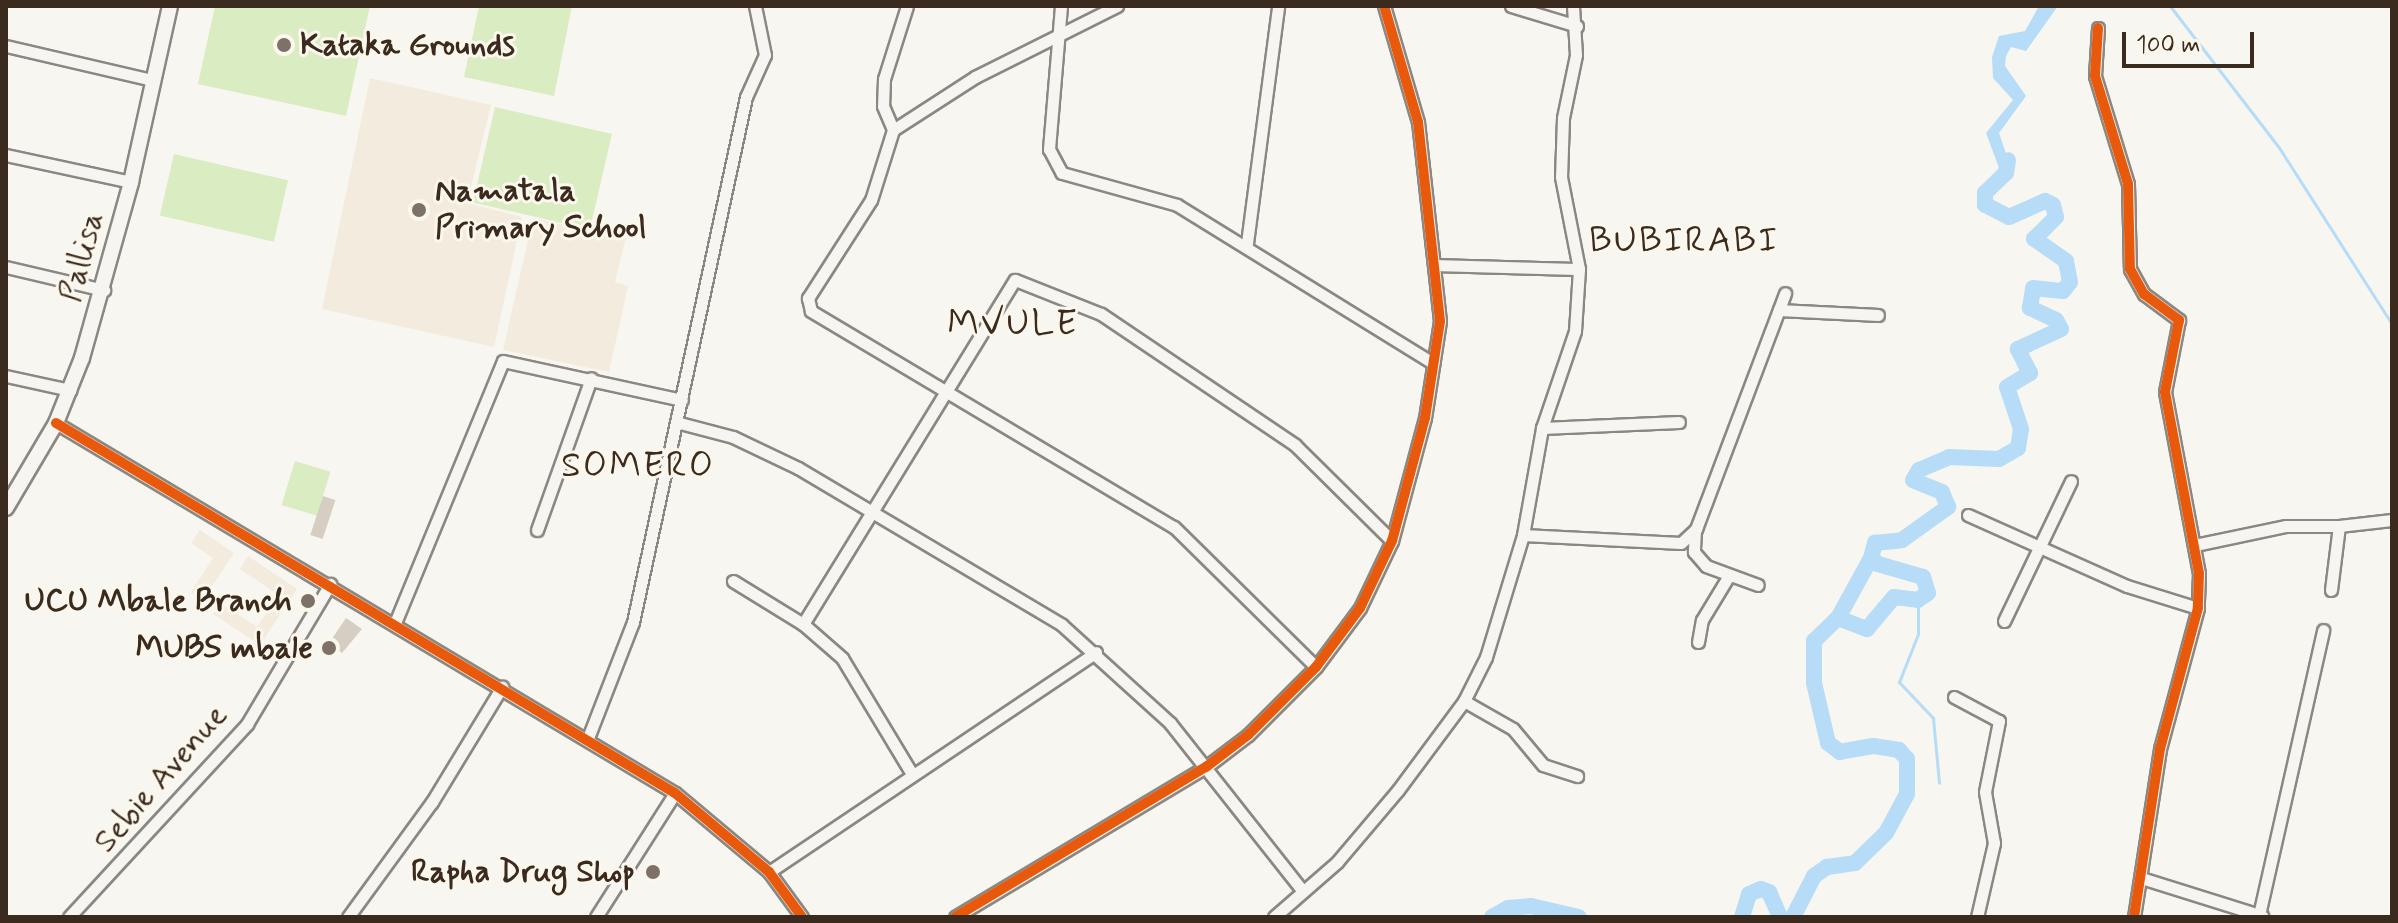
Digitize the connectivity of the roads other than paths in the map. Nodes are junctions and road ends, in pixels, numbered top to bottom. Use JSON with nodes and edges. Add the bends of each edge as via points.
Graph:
{"nodes":[{"id":1,"x":170,"y":6,"type":"edge"},
{"id":2,"x":755,"y":6,"type":"edge"},
{"id":3,"x":907,"y":6,"type":"edge"},
{"id":4,"x":1061,"y":6,"type":"edge"},
{"id":5,"x":1117,"y":6,"type":"edge"},
{"id":6,"x":1278,"y":6,"type":"edge"},
{"id":7,"x":1384,"y":6,"type":"edge"},
{"id":8,"x":1511,"y":6,"type":"edge"},
{"id":9,"x":1573,"y":6,"type":"edge"},
{"id":10,"x":1577,"y":26,"type":"junction"},
{"id":11,"x":2098,"y":28,"type":"dead end"},
{"id":12,"x":1057,"y":39,"type":"junction"},
{"id":13,"x":6,"y":46,"type":"edge"},
{"id":14,"x":152,"y":80,"type":"junction"},
{"id":15,"x":893,"y":130,"type":"junction"},
{"id":16,"x":6,"y":155,"type":"edge"},
{"id":17,"x":131,"y":182,"type":"junction"},
{"id":18,"x":1247,"y":243,"type":"junction"},
{"id":19,"x":1439,"y":265,"type":"junction"},
{"id":20,"x":6,"y":267,"type":"edge"},
{"id":21,"x":1579,"y":269,"type":"junction"},
{"id":22,"x":104,"y":290,"type":"junction"},
{"id":23,"x":1785,"y":293,"type":"dead end"},
{"id":24,"x":1779,"y":310,"type":"junction"},
{"id":25,"x":1878,"y":315,"type":"dead end"},
{"id":26,"x":1433,"y":363,"type":"junction"},
{"id":27,"x":6,"y":376,"type":"edge"},
{"id":28,"x":591,"y":378,"type":"junction"},
{"id":29,"x":70,"y":390,"type":"junction"},
{"id":30,"x":947,"y":395,"type":"junction"},
{"id":31,"x":682,"y":400,"type":"junction"},
{"id":32,"x":676,"y":422,"type":"junction"},
{"id":33,"x":1679,"y":422,"type":"dead end"},
{"id":34,"x":56,"y":423,"type":"junction"},
{"id":35,"x":1542,"y":428,"type":"junction"},
{"id":36,"x":2071,"y":481,"type":"dead end"},
{"id":37,"x":7,"y":506,"type":"edge"},
{"id":38,"x":878,"y":512,"type":"junction"},
{"id":39,"x":1968,"y":515,"type":"dead end"},
{"id":40,"x":2392,"y":520,"type":"edge"},
{"id":41,"x":2339,"y":526,"type":"junction"},
{"id":42,"x":1696,"y":529,"type":"junction"},
{"id":43,"x":537,"y":530,"type":"dead end"},
{"id":44,"x":1523,"y":535,"type":"junction"},
{"id":45,"x":1392,"y":541,"type":"junction"},
{"id":46,"x":2038,"y":543,"type":"junction"},
{"id":47,"x":2195,"y":545,"type":"junction"},
{"id":48,"x":1728,"y":577,"type":"junction"},
{"id":49,"x":733,"y":581,"type":"dead end"},
{"id":50,"x":330,"y":584,"type":"junction"},
{"id":51,"x":1758,"y":585,"type":"dead end"},
{"id":52,"x":2331,"y":590,"type":"dead end"},
{"id":53,"x":2198,"y":608,"type":"junction"},
{"id":54,"x":2004,"y":621,"type":"dead end"},
{"id":55,"x":395,"y":623,"type":"junction"},
{"id":56,"x":803,"y":624,"type":"junction"},
{"id":57,"x":2323,"y":630,"type":"dead end"},
{"id":58,"x":1698,"y":642,"type":"dead end"},
{"id":59,"x":1096,"y":652,"type":"junction"},
{"id":60,"x":1316,"y":667,"type":"junction"},
{"id":61,"x":502,"y":687,"type":"junction"},
{"id":62,"x":1954,"y":697,"type":"dead end"},
{"id":63,"x":1464,"y":701,"type":"junction"},
{"id":64,"x":588,"y":738,"type":"junction"},
{"id":65,"x":1206,"y":767,"type":"junction"},
{"id":66,"x":912,"y":774,"type":"junction"},
{"id":67,"x":1577,"y":776,"type":"dead end"},
{"id":68,"x":675,"y":793,"type":"junction"},
{"id":69,"x":769,"y":872,"type":"junction"},
{"id":70,"x":2141,"y":878,"type":"junction"},
{"id":71,"x":1302,"y":890,"type":"junction"},
{"id":72,"x":2245,"y":914,"type":"edge"},
{"id":73,"x":799,"y":915,"type":"edge"},
{"id":74,"x":2262,"y":916,"type":"edge"},
{"id":75,"x":69,"y":917,"type":"edge"},
{"id":76,"x":348,"y":917,"type":"edge"},
{"id":77,"x":596,"y":917,"type":"edge"},
{"id":78,"x":955,"y":917,"type":"edge"},
{"id":79,"x":1274,"y":917,"type":"edge"},
{"id":80,"x":1977,"y":917,"type":"edge"},
{"id":81,"x":2134,"y":917,"type":"edge"}],
"edges":[{"from":1,"to":14,"type":"main road","name":"Pallisa"},
{"from":2,"to":31,"type":"street","via":[[765,55],[746,97]]},
{"from":3,"to":15,"type":"street","via":[[884,79],[883,106]]},
{"from":4,"to":12,"type":"street"},
{"from":5,"to":12,"type":"street"},
{"from":6,"to":18,"type":"street"},
{"from":7,"to":19,"type":"street","via":[[1418,122]]},
{"from":8,"to":10,"type":"street"},
{"from":9,"to":10,"type":"street"},
{"from":10,"to":21,"type":"street","via":[[1561,177]]},
{"from":11,"to":47,"type":"street","via":[[2095,76],[2128,184],[2130,269],[2144,294],[2179,320],[2165,392]]},
{"from":12,"to":15,"type":"street","via":[[975,77]]},
{"from":12,"to":18,"type":"street","via":[[1049,149],[1062,173],[1177,205]]},
{"from":13,"to":14,"type":"street"},
{"from":14,"to":17,"type":"main road","name":"Pallisa"},
{"from":15,"to":30,"type":"street","via":[[871,200],[807,306]]},
{"from":16,"to":17,"type":"street"},
{"from":17,"to":22,"type":"main road","name":"Pallisa"},
{"from":18,"to":26,"type":"street"},
{"from":19,"to":21,"type":"street"},
{"from":19,"to":26,"type":"street","via":[[1440,321]]},
{"from":20,"to":22,"type":"street"},
{"from":21,"to":35,"type":"street","via":[[1575,331]]},
{"from":22,"to":29,"type":"main road","name":"Pallisa"},
{"from":23,"to":24,"type":"street"},
{"from":24,"to":25,"type":"street"},
{"from":24,"to":42,"type":"street"},
{"from":26,"to":45,"type":"street"},
{"from":27,"to":29,"type":"street"},
{"from":28,"to":31,"type":"street"},
{"from":28,"to":43,"type":"street"},
{"from":28,"to":55,"type":"street","via":[[509,360],[499,365]]},
{"from":29,"to":34,"type":"main road","name":"Pallisa"},
{"from":30,"to":38,"type":"street"},
{"from":30,"to":45,"type":"street","via":[[1015,280],[1024,281],[1101,314],[1295,445]]},
{"from":30,"to":60,"type":"street","via":[[1174,527]]},
{"from":31,"to":32,"type":"street"},
{"from":32,"to":38,"type":"street","via":[[733,437]]},
{"from":32,"to":64,"type":"street","via":[[633,622]]},
{"from":33,"to":35,"type":"street"},
{"from":34,"to":37,"type":"main road","name":"Pallisa"},
{"from":34,"to":50,"type":"street"},
{"from":35,"to":44,"type":"street"},
{"from":36,"to":46,"type":"street"},
{"from":38,"to":56,"type":"street"},
{"from":38,"to":59,"type":"street"},
{"from":39,"to":46,"type":"street"},
{"from":40,"to":41,"type":"street"},
{"from":41,"to":47,"type":"street","via":[[2286,526]]},
{"from":41,"to":52,"type":"street"},
{"from":42,"to":44,"type":"street","via":[[1681,543]]},
{"from":42,"to":48,"type":"street","via":[[1694,552]]},
{"from":44,"to":63,"type":"street","via":[[1486,657]]},
{"from":45,"to":60,"type":"street","via":[[1360,608]]},
{"from":46,"to":53,"type":"street","via":[[2127,586]]},
{"from":46,"to":54,"type":"street"},
{"from":47,"to":53,"type":"street"},
{"from":48,"to":51,"type":"street"},
{"from":48,"to":58,"type":"street","via":[[1702,620]]},
{"from":49,"to":56,"type":"street"},
{"from":50,"to":55,"type":"street"},
{"from":50,"to":75,"type":"street","name":"Sebie Avenue","via":[[247,724]]},
{"from":53,"to":70,"type":"street","via":[[2160,749]]},
{"from":55,"to":61,"type":"street"},
{"from":56,"to":66,"type":"street","via":[[842,658]]},
{"from":57,"to":74,"type":"street"},
{"from":59,"to":65,"type":"street"},
{"from":59,"to":66,"type":"street"},
{"from":60,"to":65,"type":"street"},
{"from":61,"to":64,"type":"street"},
{"from":61,"to":76,"type":"street","via":[[432,802]]},
{"from":62,"to":80,"type":"street","via":[[1998,715],[1999,721],[1985,792],[1994,843]]},
{"from":63,"to":67,"type":"street","via":[[1513,729],[1543,765]]},
{"from":63,"to":71,"type":"street","via":[[1337,862]]},
{"from":64,"to":68,"type":"street"},
{"from":65,"to":71,"type":"street"},
{"from":65,"to":78,"type":"street"},
{"from":66,"to":69,"type":"street"},
{"from":68,"to":69,"type":"street"},
{"from":68,"to":77,"type":"street"},
{"from":69,"to":73,"type":"street"},
{"from":70,"to":72,"type":"street"},
{"from":70,"to":81,"type":"street"},
{"from":71,"to":79,"type":"street"},
{"from":72,"to":74,"type":"street"}]}
